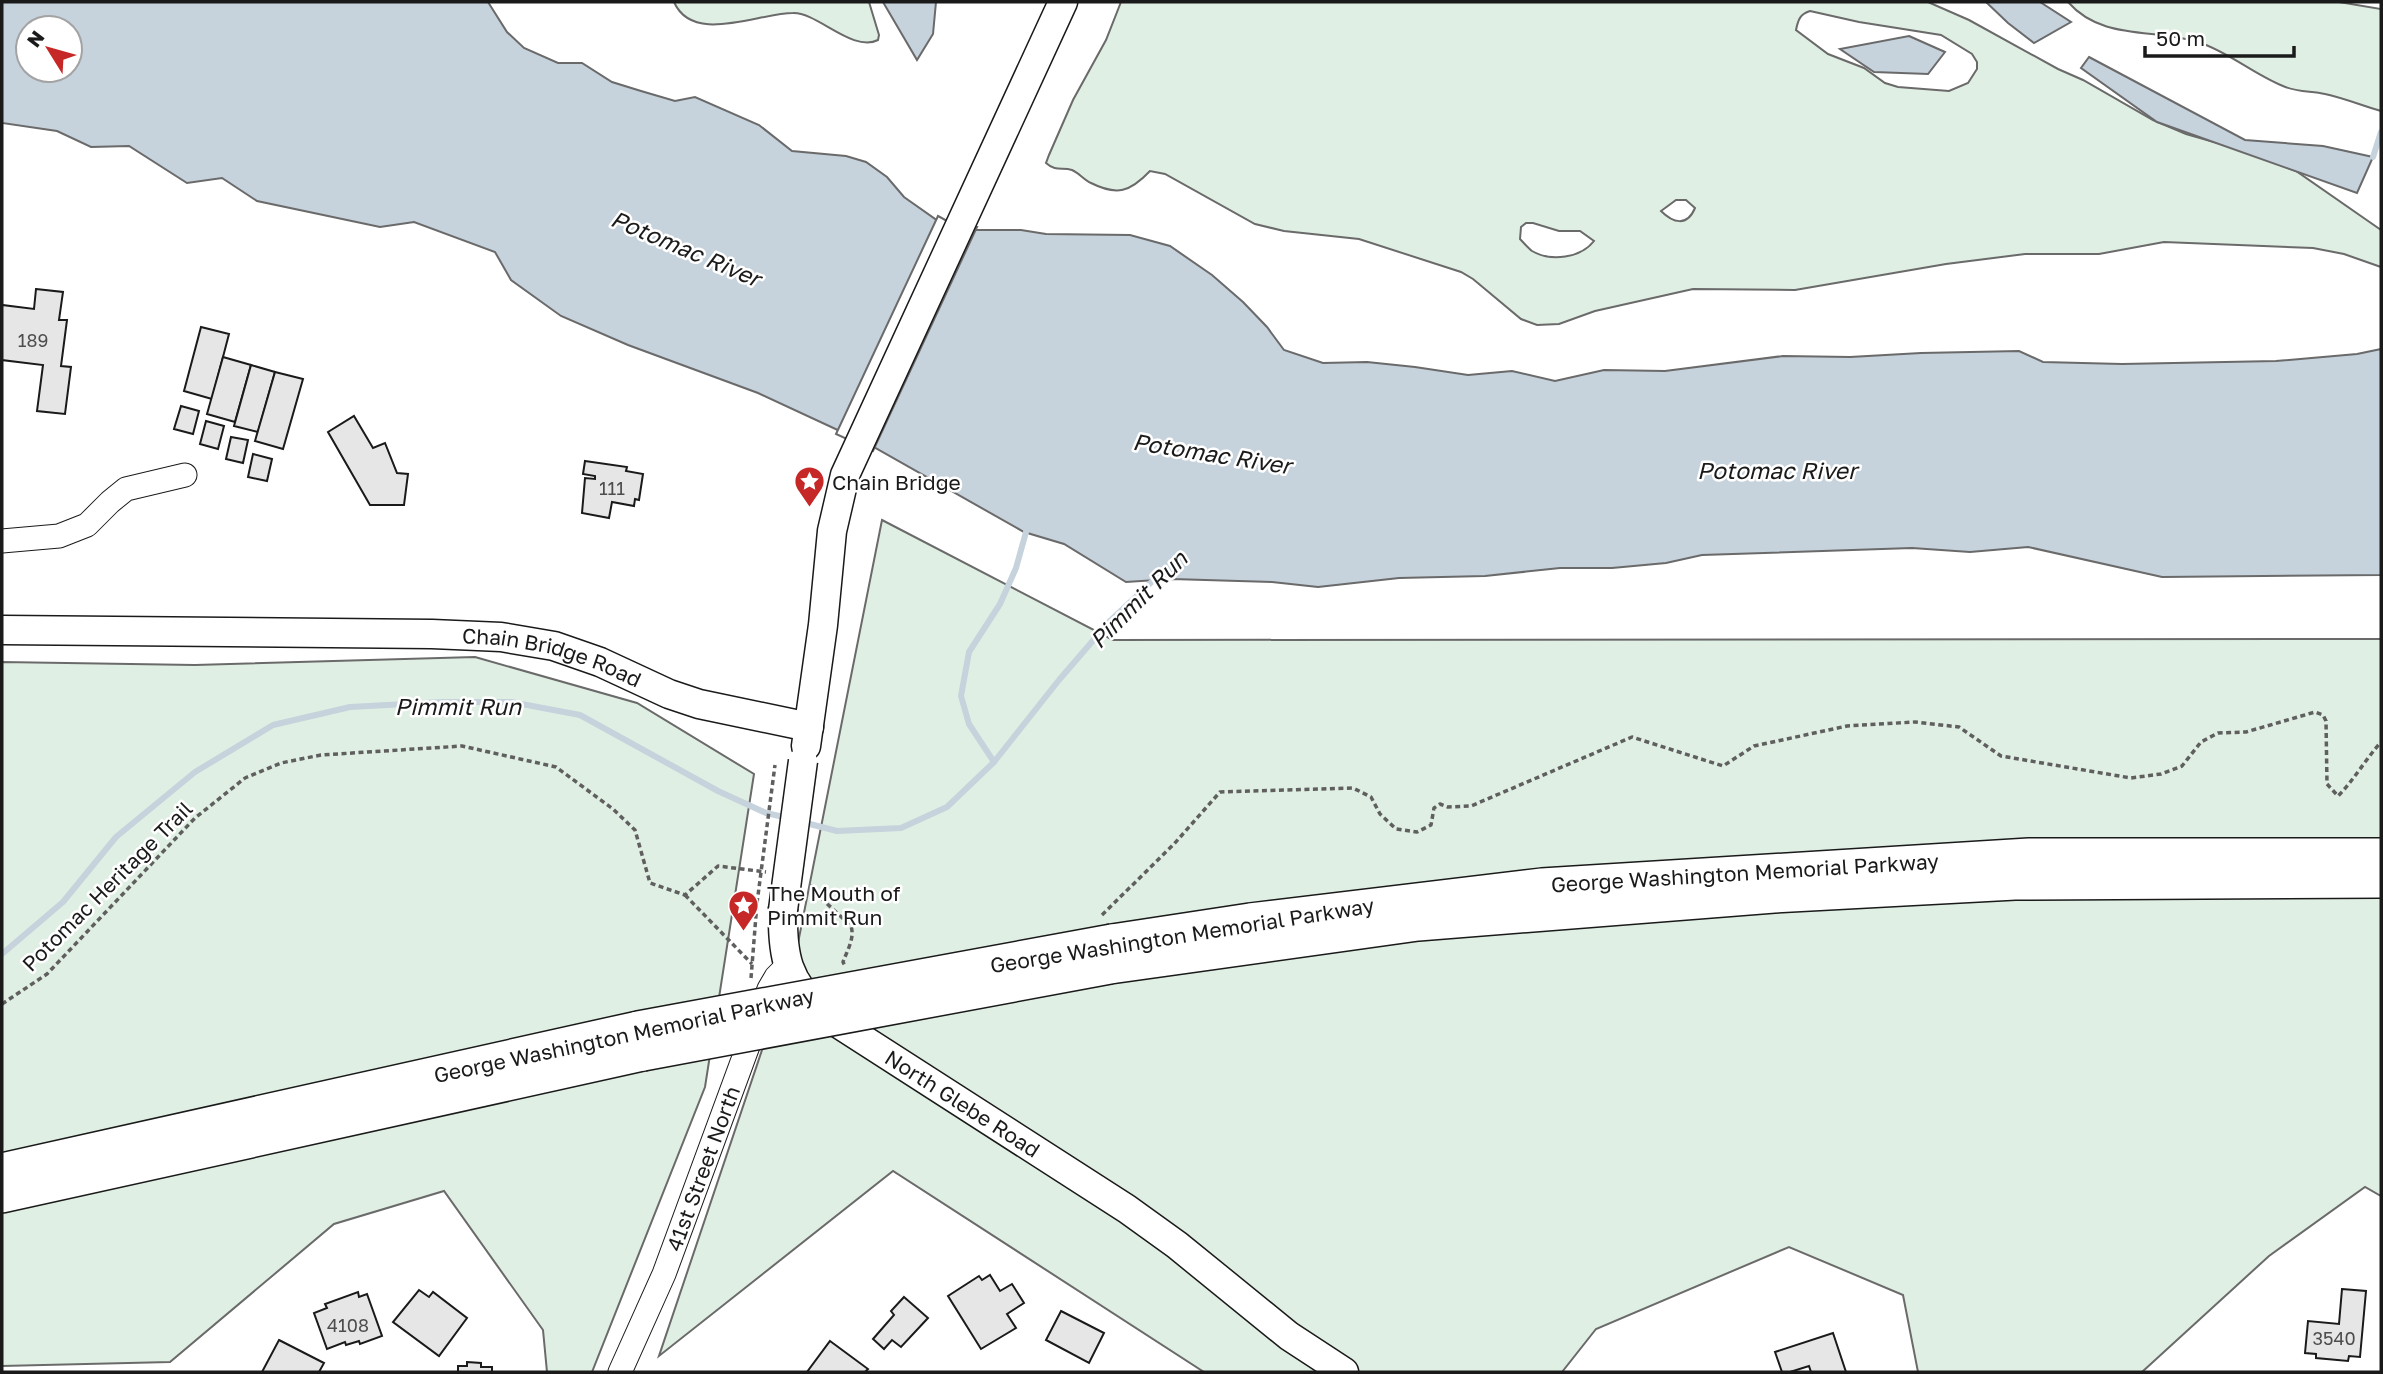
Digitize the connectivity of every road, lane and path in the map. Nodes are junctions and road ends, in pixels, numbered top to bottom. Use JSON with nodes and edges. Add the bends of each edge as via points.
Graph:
{"nodes":[{"id":1,"x":1063,"y":2,"type":"edge"},
{"id":2,"x":186,"y":475,"type":"dead end"},
{"id":3,"x":2,"y":541,"type":"edge"},
{"id":4,"x":2,"y":630,"type":"edge"},
{"id":5,"x":809,"y":727,"type":"junction"},
{"id":6,"x":2381,"y":742,"type":"edge"},
{"id":7,"x":775,"y":765,"type":"dead end"},
{"id":8,"x":2381,"y":855,"type":"edge"},
{"id":9,"x":2262,"y":869,"type":"junction"},
{"id":10,"x":773,"y":873,"type":"dead end"},
{"id":11,"x":2381,"y":881,"type":"edge"},
{"id":12,"x":804,"y":883,"type":"dead end"},
{"id":13,"x":685,"y":895,"type":"junction"},
{"id":14,"x":770,"y":906,"type":"junction"},
{"id":15,"x":1108,"y":941,"type":"junction"},
{"id":16,"x":752,"y":964,"type":"junction"},
{"id":17,"x":787,"y":966,"type":"junction"},
{"id":18,"x":847,"y":970,"type":"dead end"},
{"id":19,"x":2,"y":1004,"type":"edge"},
{"id":20,"x":759,"y":1014,"type":"junction"},
{"id":21,"x":640,"y":1041,"type":"junction"},
{"id":22,"x":2,"y":1170,"type":"edge"},
{"id":23,"x":2,"y":1196,"type":"edge"},
{"id":24,"x":620,"y":1372,"type":"edge"},
{"id":25,"x":1344,"y":1372,"type":"edge"}],
"edges":[{"from":1,"to":5,"type":"main road","via":[[840,489]]},
{"from":2,"to":3,"type":"street","via":[[127,489],[87,525],[59,536]]},
{"from":4,"to":5,"type":"main road","name":"Chain Bridge Road","via":[[501,637],[568,650],[699,704]]},
{"from":5,"to":14,"type":"main road","name":"North Glebe Road","bridge":true},
{"from":6,"to":15,"type":"path","via":[[2338,796],[2327,784],[2326,721],[2315,712],[2246,732],[2218,733],[2201,742],[2182,766],[2131,778],[2001,756],[1959,727],[1915,722],[1847,726],[1754,746],[1723,766],[1632,737],[1471,806],[1440,804],[1434,808],[1431,825],[1417,832],[1396,829],[1371,797],[1353,788],[1220,792],[1174,844]]},
{"from":7,"to":14,"type":"path","bridge":true},
{"from":8,"to":9,"type":"highway","name":"George Washington Memorial Parkway"},
{"from":9,"to":11,"type":"highway","name":"George Washington Memorial Parkway"},
{"from":9,"to":15,"type":"highway","name":"George Washington Memorial Parkway"},
{"from":10,"to":13,"type":"path","via":[[718,866]]},
{"from":12,"to":18,"type":"path","via":[[814,887],[851,926],[843,962]]},
{"from":13,"to":16,"type":"path"},
{"from":13,"to":19,"type":"path","name":"Potomac Heritage Trail","via":[[650,883],[635,830],[556,767],[462,746],[321,755],[281,763],[246,778],[205,810],[47,974]]},
{"from":14,"to":16,"type":"path"},
{"from":14,"to":17,"type":"main road","name":"North Glebe Road"},
{"from":15,"to":21,"type":"highway","name":"George Washington Memorial Parkway","bridge":true},
{"from":16,"to":20,"type":"path","via":[[751,984]]},
{"from":17,"to":20,"type":"street","name":"41st Street North","via":[[772,983]]},
{"from":17,"to":25,"type":"main road","name":"North Glebe Road","via":[[804,995],[833,1022],[1127,1209],[1289,1336]]},
{"from":20,"to":24,"type":"street","name":"41st Street North","via":[[664,1274]]},
{"from":21,"to":22,"type":"highway","name":"George Washington Memorial Parkway"},
{"from":21,"to":23,"type":"highway","name":"George Washington Memorial Parkway"}]}
